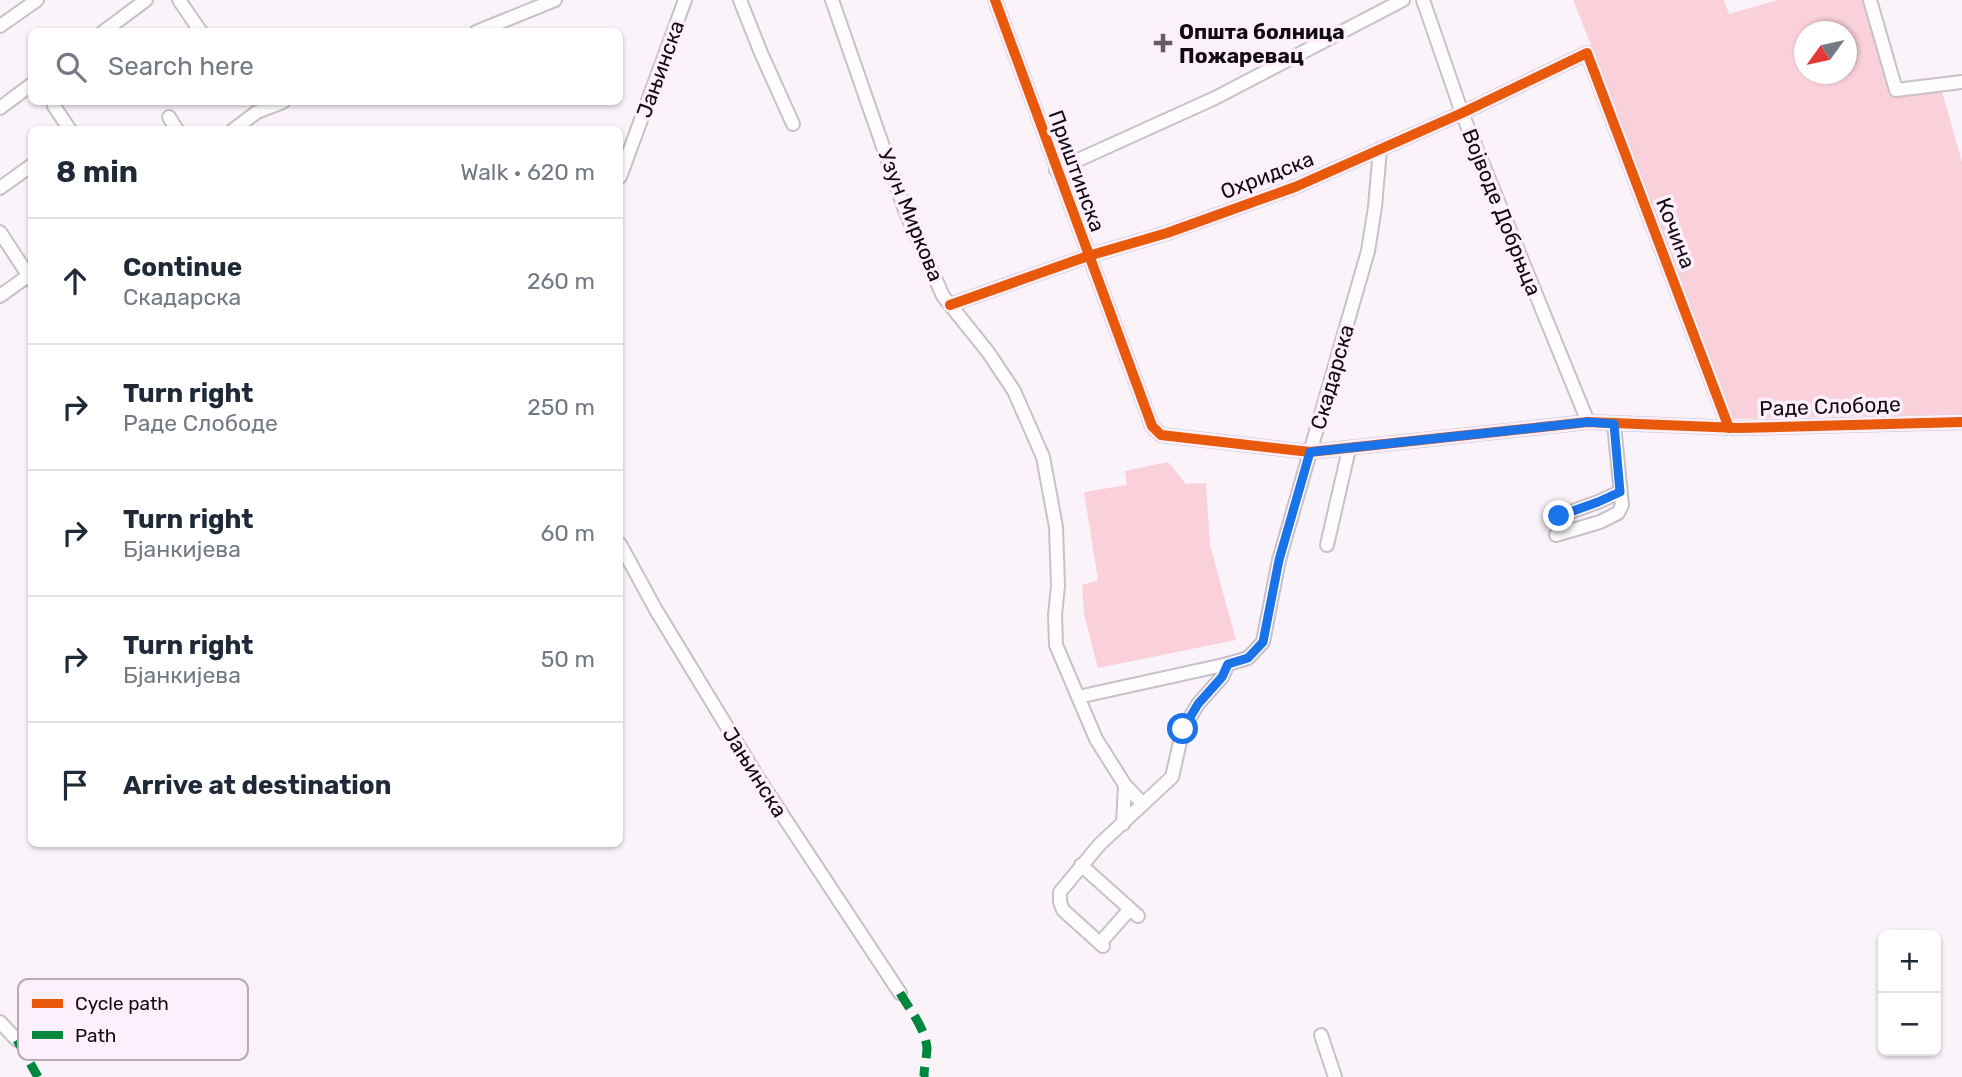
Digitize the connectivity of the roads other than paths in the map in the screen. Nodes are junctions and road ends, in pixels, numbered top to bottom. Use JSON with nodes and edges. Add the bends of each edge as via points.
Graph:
{"nodes":[{"id":1,"x":37,"y":0,"type":"edge"},
{"id":2,"x":146,"y":0,"type":"edge"},
{"id":3,"x":179,"y":0,"type":"edge"},
{"id":4,"x":555,"y":0,"type":"edge"},
{"id":5,"x":685,"y":0,"type":"edge"},
{"id":6,"x":740,"y":0,"type":"edge"},
{"id":7,"x":832,"y":0,"type":"edge"},
{"id":8,"x":995,"y":0,"type":"edge"},
{"id":9,"x":1403,"y":0,"type":"edge"},
{"id":10,"x":1423,"y":0,"type":"edge"},
{"id":11,"x":1870,"y":0,"type":"edge"},
{"id":12,"x":0,"y":26,"type":"edge"},
{"id":13,"x":108,"y":28,"type":"edge"},
{"id":14,"x":198,"y":28,"type":"edge"},
{"id":15,"x":486,"y":28,"type":"edge"},
{"id":16,"x":1587,"y":53,"type":"joint"},
{"id":17,"x":1962,"y":82,"type":"edge"},
{"id":18,"x":28,"y":88,"type":"edge"},
{"id":19,"x":54,"y":106,"type":"dead end"},
{"id":20,"x":254,"y":107,"type":"edge"},
{"id":21,"x":0,"y":108,"type":"edge"},
{"id":22,"x":1462,"y":113,"type":"junction"},
{"id":23,"x":169,"y":117,"type":"dead end"},
{"id":24,"x":793,"y":124,"type":"dead end"},
{"id":25,"x":67,"y":126,"type":"edge"},
{"id":26,"x":175,"y":126,"type":"edge"},
{"id":27,"x":237,"y":126,"type":"edge"},
{"id":28,"x":1380,"y":149,"type":"junction"},
{"id":29,"x":28,"y":168,"type":"edge"},
{"id":30,"x":623,"y":169,"type":"edge"},
{"id":31,"x":1056,"y":170,"type":"junction"},
{"id":32,"x":0,"y":188,"type":"edge"},
{"id":33,"x":2,"y":240,"type":"edge"},
{"id":34,"x":1088,"y":256,"type":"junction"},
{"id":35,"x":28,"y":273,"type":"edge"},
{"id":36,"x":28,"y":277,"type":"edge"},
{"id":37,"x":0,"y":296,"type":"edge"},
{"id":38,"x":950,"y":305,"type":"junction"},
{"id":39,"x":1588,"y":422,"type":"junction"},
{"id":40,"x":1962,"y":422,"type":"edge"},
{"id":41,"x":1614,"y":424,"type":"junction"},
{"id":42,"x":1729,"y":428,"type":"junction"},
{"id":43,"x":1156,"y":432,"type":"joint"},
{"id":44,"x":1349,"y":449,"type":"junction"},
{"id":45,"x":1310,"y":452,"type":"junction"},
{"id":46,"x":1620,"y":492,"type":"junction"},
{"id":47,"x":1559,"y":516,"type":"dead end"},
{"id":48,"x":1556,"y":535,"type":"dead end"},
{"id":49,"x":1327,"y":545,"type":"dead end"},
{"id":50,"x":623,"y":550,"type":"edge"},
{"id":51,"x":1228,"y":664,"type":"junction"},
{"id":52,"x":1078,"y":697,"type":"junction"},
{"id":53,"x":1125,"y":785,"type":"junction"},
{"id":54,"x":1143,"y":804,"type":"junction"},
{"id":55,"x":1122,"y":825,"type":"junction"},
{"id":56,"x":1081,"y":865,"type":"junction"},
{"id":57,"x":900,"y":993,"type":"dead end"},
{"id":58,"x":0,"y":1022,"type":"edge"},
{"id":59,"x":1321,"y":1035,"type":"dead end"},
{"id":60,"x":17,"y":1040,"type":"dead end"},
{"id":61,"x":1335,"y":1077,"type":"edge"}],
"edges":[{"from":1,"to":12,"type":"street"},
{"from":2,"to":13,"type":"street"},
{"from":3,"to":14,"type":"street"},
{"from":4,"to":15,"type":"street"},
{"from":5,"to":30,"type":"street","name":"Јањинска"},
{"from":6,"to":24,"type":"street"},
{"from":7,"to":38,"type":"street","name":"Узун Миркова","via":[[905,210]]},
{"from":8,"to":31,"type":"street","name":"Приштинска"},
{"from":9,"to":31,"type":"street","via":[[1215,98]]},
{"from":10,"to":22,"type":"street","name":"Војводе Добрњца"},
{"from":11,"to":17,"type":"street","via":[[1896,90]]},
{"from":16,"to":22,"type":"street","name":"Охридска"},
{"from":16,"to":42,"type":"street","name":"Кочина"},
{"from":18,"to":21,"type":"street"},
{"from":19,"to":25,"type":"street"},
{"from":20,"to":27,"type":"street"},
{"from":22,"to":28,"type":"street","name":"Охридска"},
{"from":22,"to":39,"type":"street","name":"Војводе Добрњца"},
{"from":23,"to":26,"type":"street"},
{"from":28,"to":34,"type":"street","name":"Охридска","via":[[1295,187]]},
{"from":28,"to":45,"type":"street","name":"Скадарска","via":[[1368,251]]},
{"from":29,"to":32,"type":"street"},
{"from":31,"to":34,"type":"street","name":"Приштинска"},
{"from":33,"to":35,"type":"street"},
{"from":34,"to":38,"type":"street","name":"Охридска"},
{"from":34,"to":43,"type":"street","name":"Приштинска"},
{"from":36,"to":37,"type":"street"},
{"from":38,"to":52,"type":"street","name":"Узун Миркова","via":[[1014,391],[1043,457],[1056,527],[1056,645]]},
{"from":39,"to":41,"type":"street","name":"Раде Слободе"},
{"from":39,"to":44,"type":"street","name":"Раде Слободе"},
{"from":40,"to":42,"type":"street","name":"Раде Слободе"},
{"from":41,"to":42,"type":"street","name":"Раде Слободе"},
{"from":41,"to":46,"type":"street"},
{"from":43,"to":45,"type":"street","name":"Раде Слободе"},
{"from":44,"to":45,"type":"street","name":"Раде Слободе"},
{"from":44,"to":49,"type":"street"},
{"from":45,"to":51,"type":"street","name":"Скадарска","via":[[1279,560],[1263,642],[1248,658]]},
{"from":46,"to":47,"type":"street"},
{"from":46,"to":48,"type":"street","via":[[1618,513]]},
{"from":50,"to":57,"type":"street","name":"Јањинска","via":[[760,781]]},
{"from":51,"to":52,"type":"street"},
{"from":51,"to":54,"type":"street","name":"Скадарска","via":[[1186,722],[1172,777]]},
{"from":52,"to":53,"type":"street","name":"Узун Миркова","via":[[1096,739]]},
{"from":53,"to":54,"type":"street","name":"Узун Миркова"},
{"from":53,"to":55,"type":"street"},
{"from":54,"to":55,"type":"street","name":"Скадарска"},
{"from":55,"to":56,"type":"street","name":"Скадарска"},
{"from":56,"to":56,"type":"street","name":"Скадарска","via":[[1060,892],[1060,902],[1102,945],[1134,913]]},
{"from":58,"to":60,"type":"street"},
{"from":59,"to":61,"type":"street"}]}
